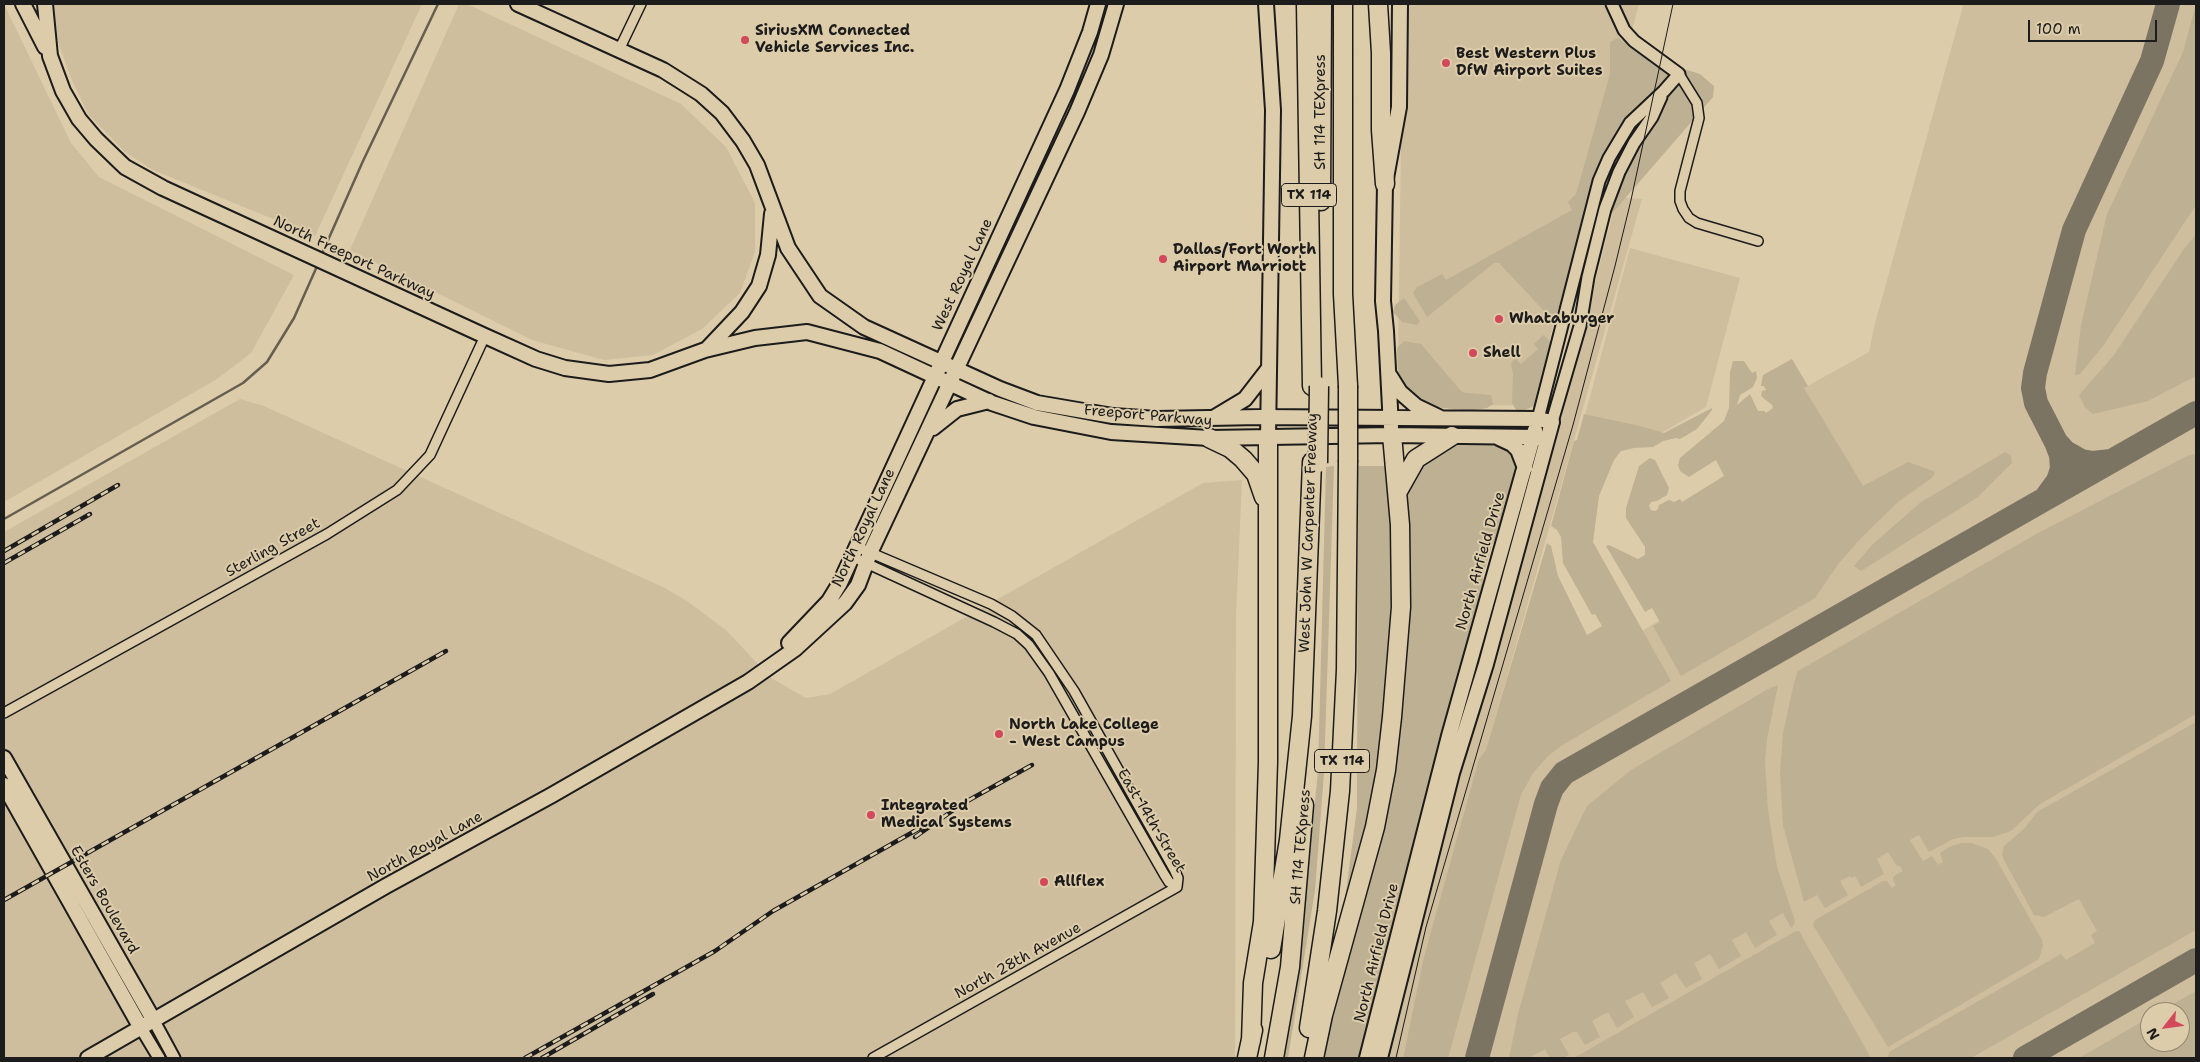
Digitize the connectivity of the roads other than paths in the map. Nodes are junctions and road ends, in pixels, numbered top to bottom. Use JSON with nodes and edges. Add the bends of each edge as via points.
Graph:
{"nodes":[{"id":1,"x":23,"y":4,"type":"edge"},
{"id":2,"x":44,"y":4,"type":"edge"},
{"id":3,"x":518,"y":4,"type":"edge"},
{"id":4,"x":641,"y":4,"type":"edge"},
{"id":5,"x":1098,"y":4,"type":"edge"},
{"id":6,"x":1116,"y":4,"type":"edge"},
{"id":7,"x":1266,"y":4,"type":"edge"},
{"id":8,"x":1297,"y":4,"type":"edge"},
{"id":9,"x":1306,"y":4,"type":"edge"},
{"id":10,"x":1322,"y":4,"type":"edge"},
{"id":11,"x":1343,"y":4,"type":"edge"},
{"id":12,"x":1378,"y":4,"type":"edge"},
{"id":13,"x":1400,"y":4,"type":"edge"},
{"id":14,"x":1612,"y":4,"type":"edge"},
{"id":15,"x":1306,"y":49,"type":"junction"},
{"id":16,"x":620,"y":50,"type":"junction"},
{"id":17,"x":50,"y":56,"type":"junction"},
{"id":18,"x":1679,"y":74,"type":"junction"},
{"id":19,"x":1664,"y":91,"type":"junction"},
{"id":20,"x":1050,"y":126,"type":"junction"},
{"id":21,"x":1066,"y":135,"type":"junction"},
{"id":22,"x":1385,"y":184,"type":"junction"},
{"id":23,"x":773,"y":210,"type":"junction"},
{"id":24,"x":1758,"y":241,"type":"dead end"},
{"id":25,"x":485,"y":336,"type":"junction"},
{"id":26,"x":705,"y":350,"type":"junction"},
{"id":27,"x":1269,"y":368,"type":"junction"},
{"id":28,"x":937,"y":369,"type":"junction"},
{"id":29,"x":955,"y":370,"type":"junction"},
{"id":30,"x":1389,"y":374,"type":"junction"},
{"id":31,"x":950,"y":383,"type":"junction"},
{"id":32,"x":1316,"y":386,"type":"junction"},
{"id":33,"x":989,"y":401,"type":"junction"},
{"id":34,"x":1123,"y":417,"type":"junction"},
{"id":35,"x":1214,"y":417,"type":"junction"},
{"id":36,"x":1268,"y":417,"type":"junction"},
{"id":37,"x":1444,"y":420,"type":"junction"},
{"id":38,"x":1538,"y":420,"type":"junction"},
{"id":39,"x":1552,"y":422,"type":"junction"},
{"id":40,"x":1391,"y":427,"type":"junction"},
{"id":41,"x":1122,"y":433,"type":"junction"},
{"id":42,"x":927,"y":434,"type":"junction"},
{"id":43,"x":1452,"y":436,"type":"junction"},
{"id":44,"x":1496,"y":437,"type":"junction"},
{"id":45,"x":1209,"y":438,"type":"junction"},
{"id":46,"x":1268,"y":438,"type":"junction"},
{"id":47,"x":1540,"y":438,"type":"junction"},
{"id":48,"x":1315,"y":462,"type":"junction"},
{"id":49,"x":1525,"y":468,"type":"junction"},
{"id":50,"x":1398,"y":492,"type":"junction"},
{"id":51,"x":1269,"y":510,"type":"junction"},
{"id":52,"x":861,"y":555,"type":"junction"},
{"id":53,"x":4,"y":713,"type":"edge"},
{"id":54,"x":4,"y":758,"type":"edge"},
{"id":55,"x":4,"y":785,"type":"edge"},
{"id":56,"x":1177,"y":887,"type":"junction"},
{"id":57,"x":154,"y":1021,"type":"junction"},
{"id":58,"x":141,"y":1028,"type":"junction"},
{"id":59,"x":1251,"y":1041,"type":"junction"},
{"id":60,"x":88,"y":1058,"type":"edge"},
{"id":61,"x":159,"y":1058,"type":"edge"},
{"id":62,"x":174,"y":1058,"type":"edge"},
{"id":63,"x":874,"y":1058,"type":"edge"},
{"id":64,"x":1246,"y":1058,"type":"edge"},
{"id":65,"x":1274,"y":1058,"type":"edge"},
{"id":66,"x":1302,"y":1058,"type":"edge"},
{"id":67,"x":1314,"y":1058,"type":"edge"},
{"id":68,"x":1367,"y":1058,"type":"edge"},
{"id":69,"x":1380,"y":1058,"type":"edge"}],
"edges":[{"from":1,"to":17,"type":"main road"},
{"from":2,"to":17,"type":"main road"},
{"from":3,"to":16,"type":"main road"},
{"from":4,"to":16,"type":"street"},
{"from":5,"to":20,"type":"main road","name":"West Royal Lane","via":[[1080,59]]},
{"from":6,"to":21,"type":"main road","via":[[1101,55]]},
{"from":7,"to":27,"type":"main road","via":[[1273,110]]},
{"from":8,"to":15,"type":"highway","via":[[1297,29]]},
{"from":9,"to":15,"type":"highway","name":"West John W Carpenter Freeway","number":"TX 114"},
{"from":10,"to":32,"type":"highway","name":"SH 114 TEXpress"},
{"from":11,"to":66,"type":"highway","number":"TX 114","bridge":true,"via":[[1343,294],[1348,386],[1346,670],[1340,791],[1312,1013]]},
{"from":12,"to":22,"type":"highway"},
{"from":13,"to":22,"type":"main road","via":[[1399,107]]},
{"from":14,"to":18,"type":"street","via":[[1624,30],[1634,41]]},
{"from":15,"to":32,"type":"highway","name":"West John W Carpenter Freeway","number":"TX 114"},
{"from":16,"to":23,"type":"main road","name":"Freeport Parkway","via":[[677,78],[722,113],[757,165]]},
{"from":17,"to":25,"type":"main road","name":"North Freeport Parkway","via":[[63,92],[79,119],[125,167],[163,188]]},
{"from":18,"to":19,"type":"street","name":"North Airfield Drive"},
{"from":18,"to":24,"type":"street","via":[[1697,103],[1699,118],[1680,191],[1683,209],[1697,223]]},
{"from":19,"to":38,"type":"street","name":"North Airfield Drive","via":[[1630,123],[1599,181]]},
{"from":19,"to":39,"type":"street","name":"North Airfield Drive","via":[[1619,172],[1605,209],[1580,326]]},
{"from":20,"to":21,"type":"main road"},
{"from":20,"to":28,"type":"main road","name":"West Royal Lane"},
{"from":21,"to":29,"type":"main road"},
{"from":22,"to":30,"type":"main road","via":[[1383,301]]},
{"from":23,"to":26,"type":"main road","via":[[768,255],[759,286],[742,312]]},
{"from":23,"to":28,"type":"main road","name":"Freeport Parkway","via":[[788,248],[820,296],[864,327],[920,352]]},
{"from":25,"to":26,"type":"main road","name":"North Freeport Parkway","via":[[565,368],[609,374],[650,370]]},
{"from":25,"to":53,"type":"street","name":"Sterling Street","via":[[430,455],[397,490],[327,534]]},
{"from":26,"to":28,"type":"main road","name":"Freeport Parkway","via":[[755,338],[806,332]]},
{"from":27,"to":35,"type":"main road","via":[[1245,399]]},
{"from":27,"to":36,"type":"main road"},
{"from":28,"to":29,"type":"main road","name":"Freeport Parkway"},
{"from":28,"to":31,"type":"main road","name":"Freeport Parkway"},
{"from":28,"to":52,"type":"main road","name":"West Royal Lane"},
{"from":29,"to":31,"type":"main road"},
{"from":29,"to":34,"type":"main road","name":"Freeport Parkway","via":[[1037,403]]},
{"from":30,"to":37,"type":"main road","via":[[1400,392],[1416,406]]},
{"from":30,"to":40,"type":"main road"},
{"from":31,"to":33,"type":"main road","name":"Freeport Parkway"},
{"from":31,"to":42,"type":"main road","name":"North Royal Lane"},
{"from":32,"to":48,"type":"highway","name":"West John W Carpenter Freeway","number":"TX 114"},
{"from":33,"to":41,"type":"main road","name":"Freeport Parkway","via":[[1034,418]]},
{"from":33,"to":42,"type":"main road","via":[[957,409]]},
{"from":34,"to":35,"type":"main road","name":"Freeport Parkway","via":[[1167,420]]},
{"from":34,"to":41,"type":"main road"},
{"from":35,"to":36,"type":"main road","name":"Freeport Parkway"},
{"from":36,"to":40,"type":"main road","name":"Freeport Parkway"},
{"from":36,"to":46,"type":"main road"},
{"from":37,"to":38,"type":"main road","name":"Freeport Parkway"},
{"from":37,"to":40,"type":"main road","name":"Freeport Parkway"},
{"from":38,"to":39,"type":"main road","name":"Freeport Parkway"},
{"from":38,"to":47,"type":"main road","name":"North Airfield Drive"},
{"from":39,"to":47,"type":"main road","name":"North Airfield Drive"},
{"from":40,"to":43,"type":"main road","name":"Freeport Parkway"},
{"from":40,"to":46,"type":"main road","name":"Freeport Parkway"},
{"from":40,"to":50,"type":"highway"},
{"from":41,"to":45,"type":"main road","name":"Freeport Parkway"},
{"from":42,"to":52,"type":"main road","name":"North Royal Lane"},
{"from":43,"to":44,"type":"main road","name":"Freeport Parkway"},
{"from":43,"to":50,"type":"highway","via":[[1416,459]]},
{"from":44,"to":47,"type":"main road","name":"Freeport Parkway"},
{"from":44,"to":49,"type":"main road","via":[[1518,450]]},
{"from":45,"to":46,"type":"main road","name":"Freeport Parkway"},
{"from":45,"to":51,"type":"highway","via":[[1244,459],[1256,474]]},
{"from":46,"to":51,"type":"highway"},
{"from":47,"to":49,"type":"main road","name":"North Airfield Drive"},
{"from":47,"to":69,"type":"main road","name":"North Airfield Drive","via":[[1486,664],[1452,773]]},
{"from":48,"to":59,"type":"highway","name":"West John W Carpenter Freeway","number":"TX 114","via":[[1302,716],[1287,849],[1264,986]]},
{"from":48,"to":65,"type":"highway","name":"SH 114 TEXpress","via":[[1315,684],[1290,967]]},
{"from":49,"to":68,"type":"main road","name":"North Airfield Drive","via":[[1449,736]]},
{"from":50,"to":67,"type":"highway","via":[[1401,607],[1386,770],[1375,827]]},
{"from":51,"to":59,"type":"highway","via":[[1264,896],[1253,983]]},
{"from":52,"to":56,"type":"street","name":"East 14th Street","via":[[1017,634],[1029,644],[1049,673],[1164,874]]},
{"from":52,"to":56,"type":"street","name":"East 14th Street","via":[[991,604],[1036,635],[1074,691],[1174,868]]},
{"from":52,"to":57,"type":"main road","name":"North Royal Lane","via":[[829,601],[775,662],[748,682]]},
{"from":54,"to":57,"type":"main road","name":"Esters Boulevard"},
{"from":55,"to":58,"type":"main road","name":"Esters Boulevard"},
{"from":56,"to":63,"type":"street","name":"North 28th Avenue"},
{"from":57,"to":58,"type":"main road","name":"North Royal Lane"},
{"from":57,"to":62,"type":"street","name":"Esters Boulevard"},
{"from":58,"to":60,"type":"main road","name":"North Royal Lane"},
{"from":58,"to":61,"type":"street","name":"Esters Boulevard"},
{"from":59,"to":64,"type":"highway","name":"West John W Carpenter Freeway","number":"TX 114"}]}
